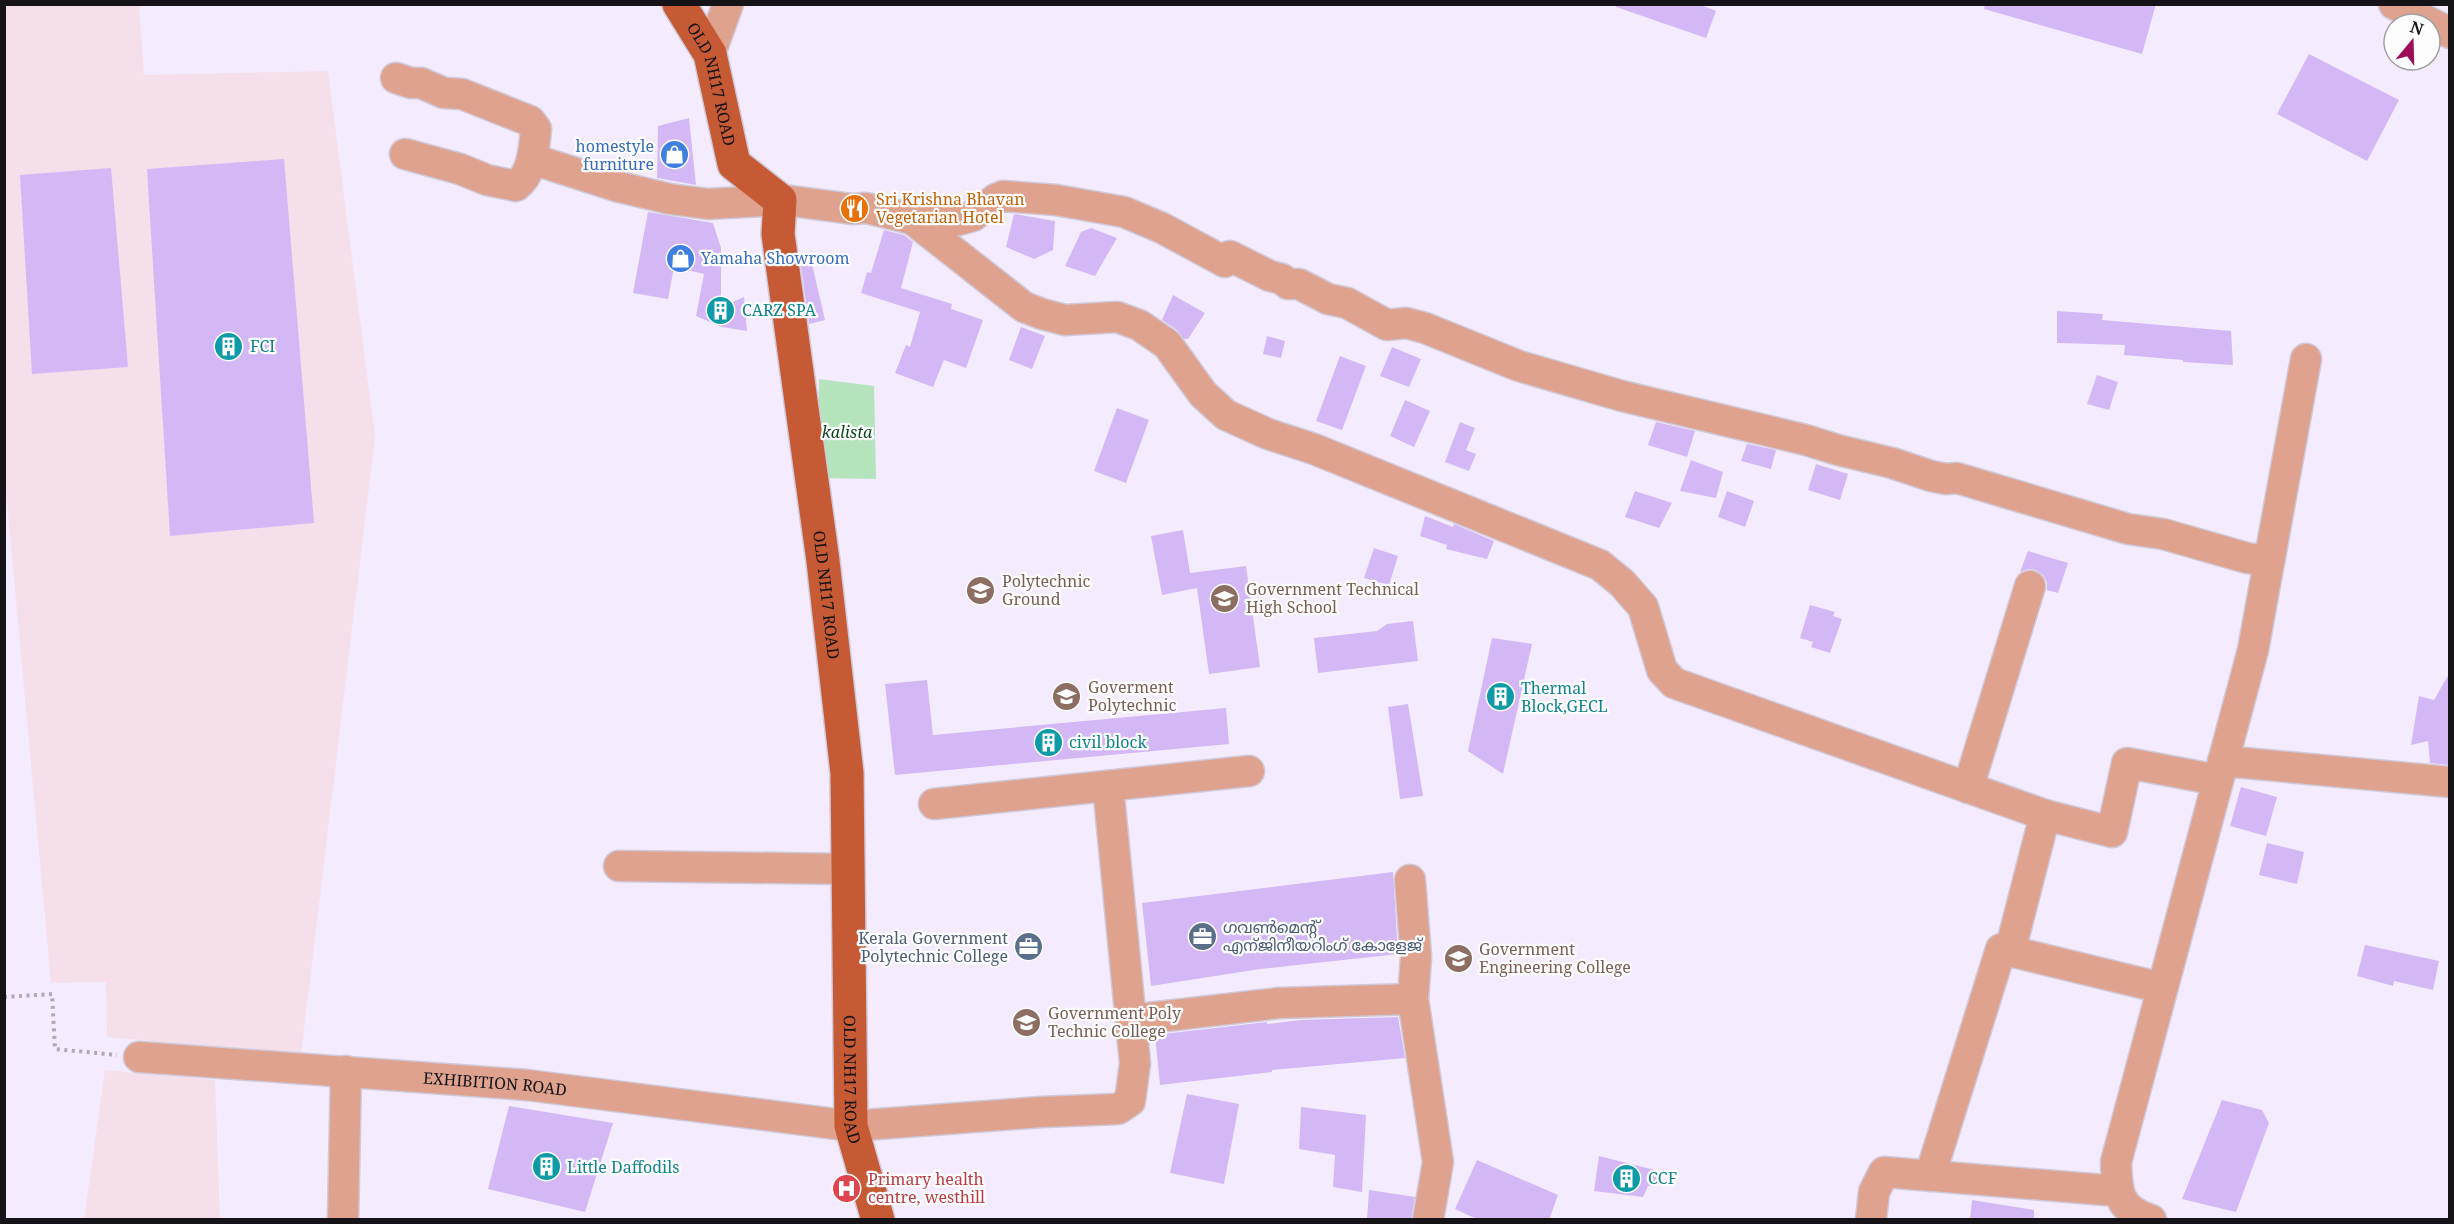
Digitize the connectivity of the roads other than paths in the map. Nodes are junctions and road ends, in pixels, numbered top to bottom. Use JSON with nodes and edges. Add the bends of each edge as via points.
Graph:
{"nodes":[{"id":1,"x":679,"y":4,"type":"edge"},
{"id":2,"x":728,"y":4,"type":"edge"},
{"id":3,"x":2394,"y":4,"type":"edge"},
{"id":4,"x":2450,"y":33,"type":"edge"},
{"id":5,"x":710,"y":54,"type":"junction"},
{"id":6,"x":396,"y":78,"type":"dead end"},
{"id":7,"x":405,"y":154,"type":"dead end"},
{"id":8,"x":532,"y":159,"type":"junction"},
{"id":9,"x":780,"y":200,"type":"junction"},
{"id":10,"x":912,"y":219,"type":"junction"},
{"id":11,"x":2306,"y":359,"type":"dead end"},
{"id":12,"x":2269,"y":561,"type":"junction"},
{"id":13,"x":2030,"y":586,"type":"dead end"},
{"id":14,"x":2220,"y":770,"type":"junction"},
{"id":15,"x":1248,"y":771,"type":"dead end"},
{"id":16,"x":2450,"y":782,"type":"edge"},
{"id":17,"x":1108,"y":786,"type":"junction"},
{"id":18,"x":1968,"y":788,"type":"junction"},
{"id":19,"x":934,"y":804,"type":"dead end"},
{"id":20,"x":2045,"y":815,"type":"junction"},
{"id":21,"x":619,"y":867,"type":"dead end"},
{"id":22,"x":848,"y":869,"type":"junction"},
{"id":23,"x":1410,"y":880,"type":"dead end"},
{"id":24,"x":2010,"y":951,"type":"junction"},
{"id":25,"x":2162,"y":988,"type":"junction"},
{"id":26,"x":1413,"y":999,"type":"junction"},
{"id":27,"x":1131,"y":1020,"type":"junction"},
{"id":28,"x":139,"y":1057,"type":"road end"},
{"id":29,"x":346,"y":1071,"type":"junction"},
{"id":30,"x":851,"y":1126,"type":"junction"},
{"id":31,"x":1930,"y":1176,"type":"junction"},
{"id":32,"x":2134,"y":1211,"type":"edge"},
{"id":33,"x":343,"y":1220,"type":"edge"},
{"id":34,"x":878,"y":1220,"type":"edge"},
{"id":35,"x":1428,"y":1220,"type":"edge"},
{"id":36,"x":1871,"y":1220,"type":"edge"}],
"edges":[{"from":1,"to":5,"type":"main road","name":"OLD NH17 ROAD"},
{"from":2,"to":5,"type":"street"},
{"from":3,"to":4,"type":"street"},
{"from":5,"to":9,"type":"main road","name":"OLD NH17 ROAD","via":[[734,164]]},
{"from":6,"to":8,"type":"street","via":[[444,93],[462,94],[530,121],[536,129]]},
{"from":7,"to":8,"type":"street","via":[[510,186],[523,180]]},
{"from":8,"to":9,"type":"street","via":[[670,199],[708,204]]},
{"from":9,"to":10,"type":"street","via":[[866,208]]},
{"from":9,"to":22,"type":"main road","name":"OLD NH17 ROAD","via":[[778,234],[824,561],[846,761]]},
{"from":10,"to":12,"type":"street","via":[[962,219],[1004,196],[1116,210],[1162,228],[1225,262],[1230,256],[1288,284],[1299,284],[1328,299],[1347,303],[1387,325],[1406,323],[1425,328],[1533,370],[1931,476],[1957,478],[2086,518]]},
{"from":10,"to":18,"type":"street","via":[[1024,307],[1065,320],[1117,317],[1139,325],[1167,344],[1203,394],[1226,415],[1600,565],[1643,607],[1662,670],[1674,683]]},
{"from":11,"to":12,"type":"street"},
{"from":12,"to":14,"type":"street","via":[[2253,650]]},
{"from":13,"to":18,"type":"street"},
{"from":14,"to":16,"type":"street"},
{"from":14,"to":20,"type":"street","via":[[2127,764],[2112,832]]},
{"from":14,"to":25,"type":"street"},
{"from":15,"to":17,"type":"street"},
{"from":17,"to":19,"type":"street"},
{"from":17,"to":27,"type":"street","name":"EXHIBITION ROAD"},
{"from":18,"to":20,"type":"street"},
{"from":20,"to":24,"type":"street"},
{"from":21,"to":22,"type":"street"},
{"from":22,"to":30,"type":"main road","name":"OLD NH17 ROAD"},
{"from":23,"to":26,"type":"street","via":[[1416,957]]},
{"from":24,"to":25,"type":"street"},
{"from":24,"to":31,"type":"street","via":[[2001,949]]},
{"from":25,"to":32,"type":"street","via":[[2116,1162]]},
{"from":26,"to":27,"type":"street","via":[[1279,1004]]},
{"from":26,"to":35,"type":"street","via":[[1438,1162]]},
{"from":27,"to":30,"type":"street","name":"EXHIBITION ROAD","via":[[1135,1063],[1130,1101],[1118,1109]]},
{"from":28,"to":29,"type":"street","name":"EXHIBITION ROAD"},
{"from":29,"to":30,"type":"street","name":"EXHIBITION ROAD","via":[[527,1084]]},
{"from":29,"to":33,"type":"street"},
{"from":30,"to":34,"type":"main road","name":"OLD NH17 ROAD"},
{"from":31,"to":32,"type":"street"},
{"from":31,"to":36,"type":"street","via":[[1884,1172],[1874,1192]]}]}
